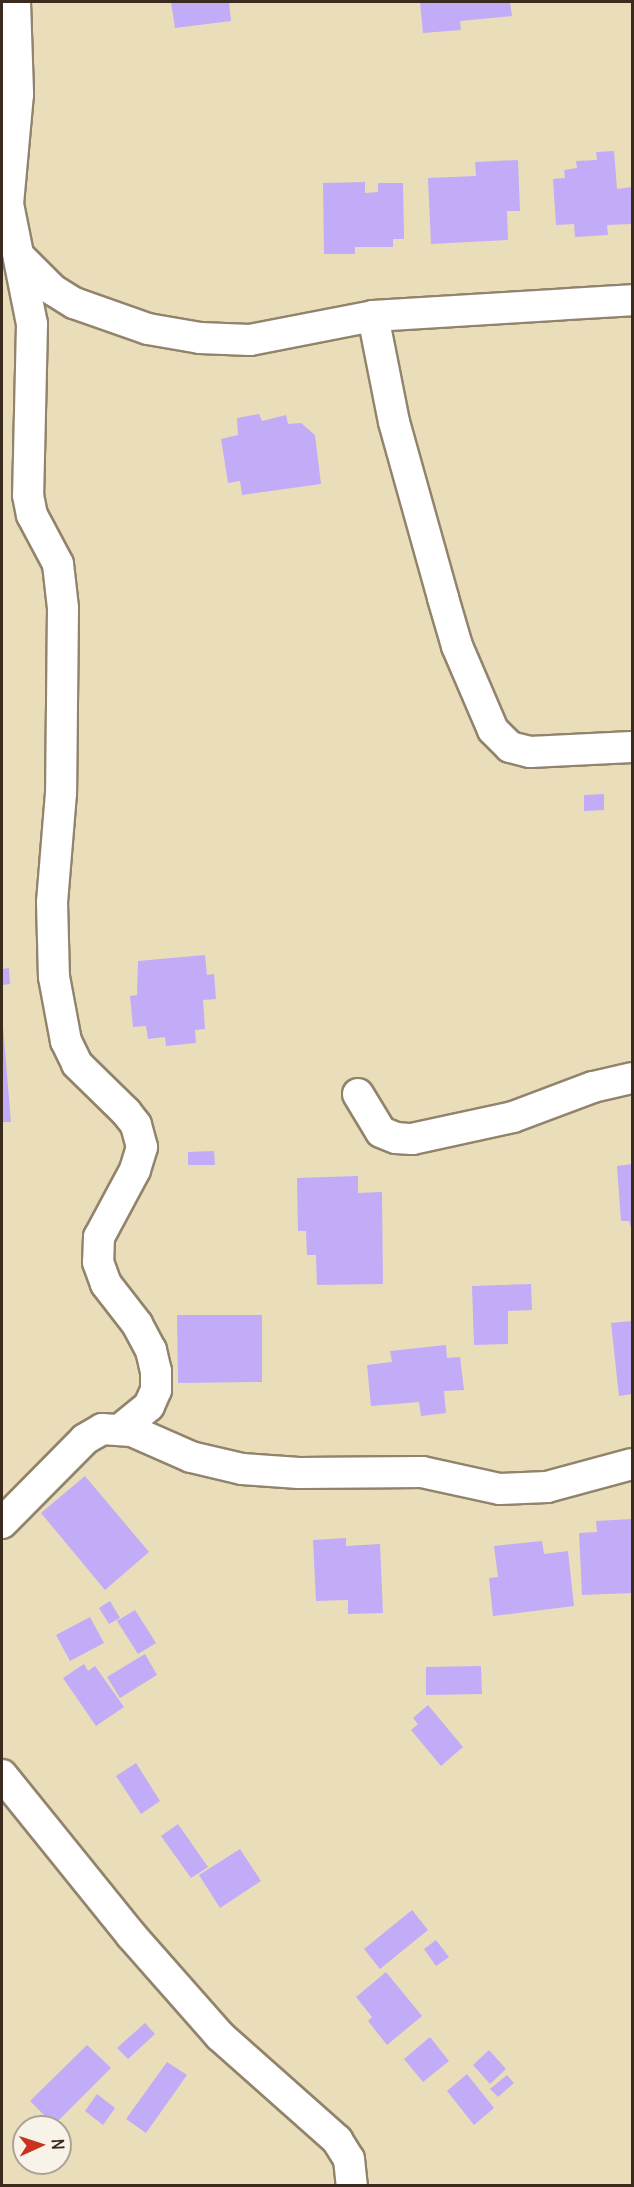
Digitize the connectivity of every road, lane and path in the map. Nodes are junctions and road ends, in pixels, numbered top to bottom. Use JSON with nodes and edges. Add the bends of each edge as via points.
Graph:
{"nodes":[{"id":1,"x":15,"y":2,"type":"edge"},
{"id":2,"x":21,"y":258,"type":"junction"},
{"id":3,"x":633,"y":300,"type":"edge"},
{"id":4,"x":373,"y":316,"type":"junction"},
{"id":5,"x":633,"y":747,"type":"edge"},
{"id":6,"x":633,"y":1078,"type":"edge"},
{"id":7,"x":358,"y":1094,"type":"dead end"},
{"id":8,"x":121,"y":1429,"type":"junction"},
{"id":9,"x":633,"y":1464,"type":"edge"},
{"id":10,"x":2,"y":1523,"type":"edge"},
{"id":11,"x":2,"y":1775,"type":"edge"},
{"id":12,"x":352,"y":2186,"type":"edge"}],
"edges":[{"from":1,"to":2,"type":"street","via":[[18,94],[8,204],[10,226]]},
{"from":2,"to":4,"type":"street","via":[[53,290],[74,303],[148,329],[190,336],[250,340]]},
{"from":2,"to":8,"type":"street","via":[[32,324],[29,505],[58,564],[63,608],[61,793],[52,902],[58,1012],[77,1064],[126,1112],[136,1125],[142,1147],[135,1170],[99,1237],[98,1262],[106,1284],[137,1324],[151,1350],[156,1371],[156,1390],[149,1406]]},
{"from":3,"to":4,"type":"street"},
{"from":4,"to":5,"type":"street","via":[[394,422],[443,598],[476,697],[493,730],[510,747],[530,752]]},
{"from":6,"to":7,"type":"street","via":[[593,1087],[513,1117],[412,1139],[381,1132]]},
{"from":8,"to":9,"type":"street","via":[[192,1457],[242,1469],[299,1473],[422,1472],[500,1490],[547,1486]]},
{"from":8,"to":10,"type":"street","via":[[93,1432]]},
{"from":11,"to":12,"type":"street","via":[[131,1935],[220,2036],[337,2140],[349,2159]]}]}
